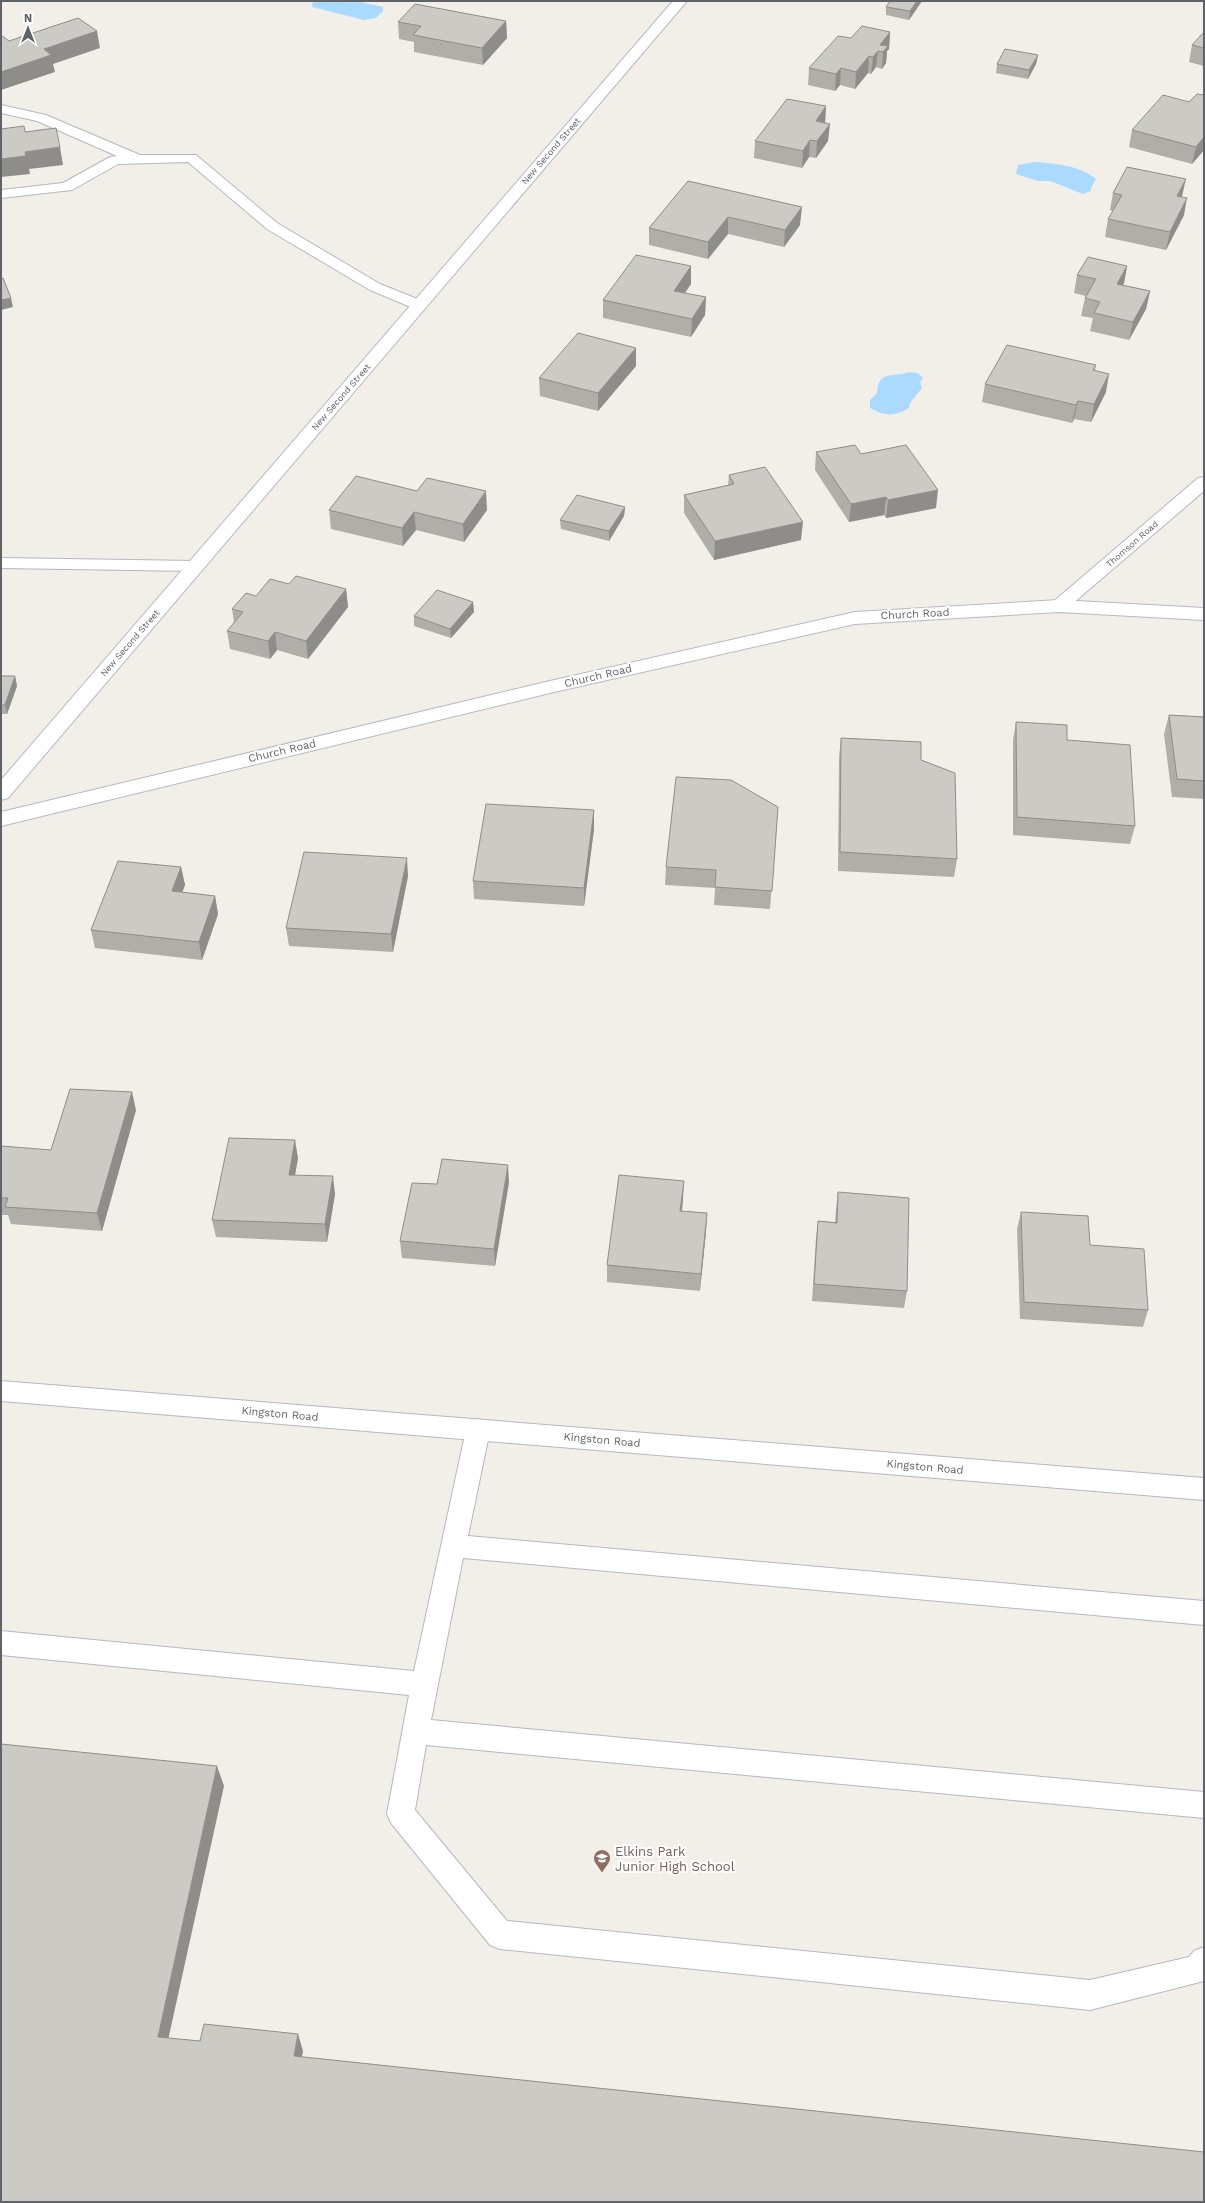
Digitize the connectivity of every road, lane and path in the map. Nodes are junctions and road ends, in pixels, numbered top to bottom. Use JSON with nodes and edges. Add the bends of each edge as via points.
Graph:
{"nodes":[{"id":1,"x":680,"y":1,"type":"edge"},
{"id":2,"x":1,"y":109,"type":"edge"},
{"id":3,"x":140,"y":160,"type":"junction"},
{"id":4,"x":1,"y":194,"type":"edge"},
{"id":5,"x":419,"y":305,"type":"junction"},
{"id":6,"x":1204,"y":482,"type":"edge"},
{"id":7,"x":1,"y":563,"type":"edge"},
{"id":8,"x":196,"y":566,"type":"junction"},
{"id":9,"x":1059,"y":606,"type":"junction"},
{"id":10,"x":1204,"y":614,"type":"edge"},
{"id":11,"x":1,"y":793,"type":"edge"},
{"id":12,"x":1,"y":819,"type":"edge"},
{"id":13,"x":1,"y":1391,"type":"edge"},
{"id":14,"x":478,"y":1430,"type":"junction"},
{"id":15,"x":1204,"y":1489,"type":"edge"},
{"id":16,"x":454,"y":1546,"type":"junction"},
{"id":17,"x":1204,"y":1613,"type":"edge"},
{"id":18,"x":1,"y":1642,"type":"edge"},
{"id":19,"x":424,"y":1684,"type":"junction"},
{"id":20,"x":415,"y":1731,"type":"junction"},
{"id":21,"x":1204,"y":1805,"type":"edge"},
{"id":22,"x":1204,"y":1961,"type":"edge"}],
"edges":[{"from":1,"to":5,"type":"street","name":"New Second Street"},
{"from":2,"to":3,"type":"street","via":[[41,118]]},
{"from":3,"to":4,"type":"street","via":[[115,160],[67,186]]},
{"from":3,"to":5,"type":"street","via":[[191,158],[272,226],[375,287]]},
{"from":5,"to":8,"type":"street","name":"New Second Street"},
{"from":6,"to":9,"type":"street","name":"Thomson Road"},
{"from":7,"to":8,"type":"street"},
{"from":8,"to":11,"type":"street","name":"New Second Street"},
{"from":9,"to":10,"type":"street","name":"Church Road"},
{"from":9,"to":12,"type":"street","name":"Church Road","via":[[855,618],[542,689]]},
{"from":13,"to":14,"type":"street","name":"Kingston Road"},
{"from":14,"to":15,"type":"street","name":"Kingston Road"},
{"from":14,"to":16,"type":"street"},
{"from":16,"to":17,"type":"street"},
{"from":16,"to":19,"type":"street"},
{"from":18,"to":19,"type":"street"},
{"from":19,"to":20,"type":"street"},
{"from":20,"to":21,"type":"street"},
{"from":20,"to":22,"type":"street","via":[[401,1814],[500,1935],[1090,1996],[1198,1969]]}]}
